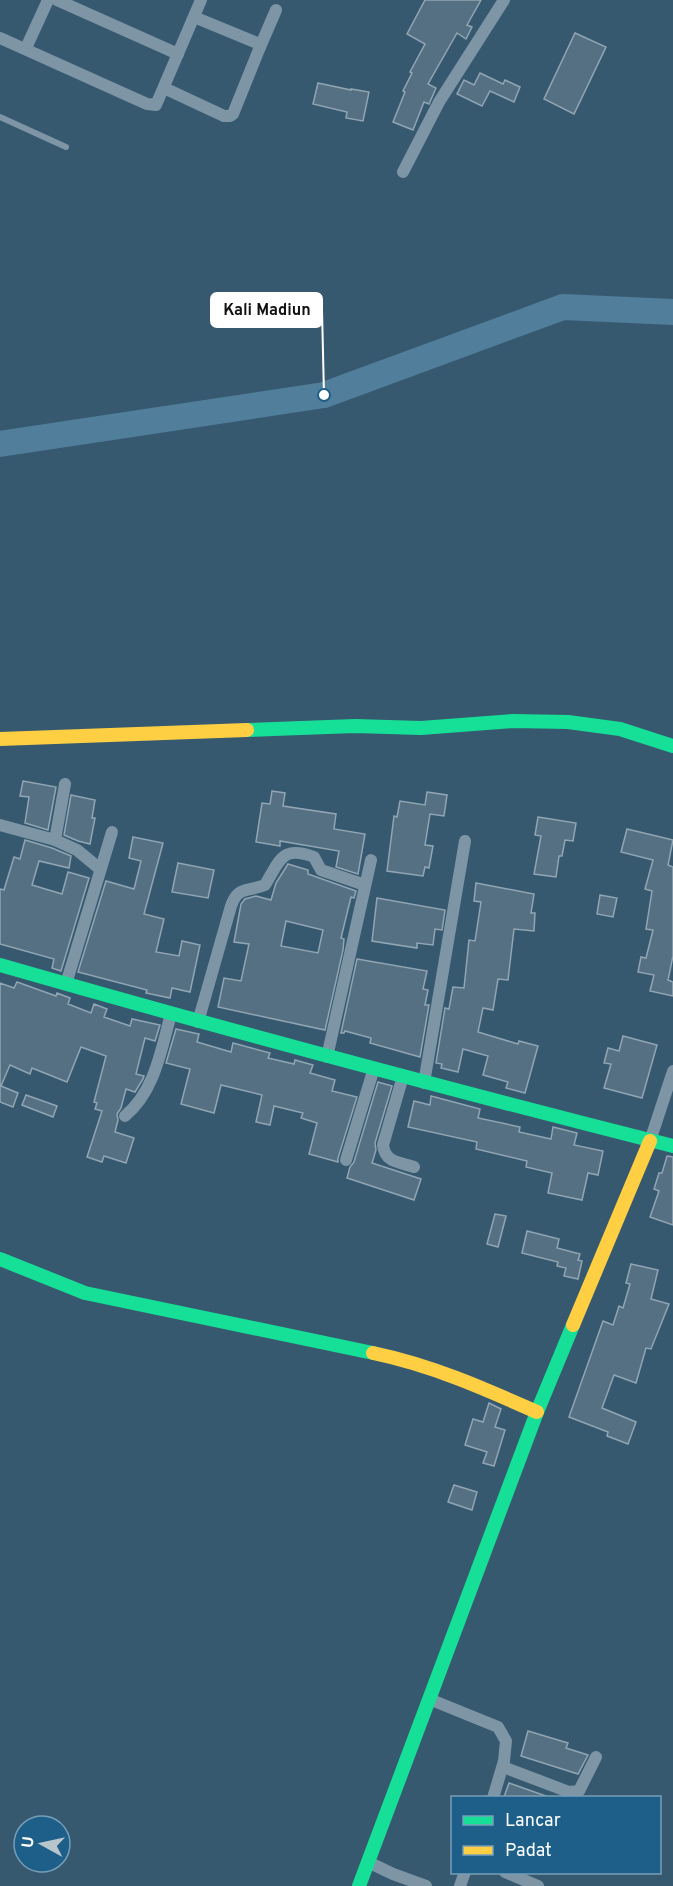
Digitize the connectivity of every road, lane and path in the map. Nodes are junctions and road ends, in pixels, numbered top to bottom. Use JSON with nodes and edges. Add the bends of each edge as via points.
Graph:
{"nodes":[{"id":1,"x":48,"y":0,"type":"edge"},
{"id":2,"x":57,"y":0,"type":"edge"},
{"id":3,"x":201,"y":0,"type":"edge"},
{"id":4,"x":504,"y":0,"type":"edge"},
{"id":5,"x":276,"y":10,"type":"dead end"},
{"id":6,"x":194,"y":17,"type":"junction"},
{"id":7,"x":0,"y":38,"type":"edge"},
{"id":8,"x":260,"y":46,"type":"junction"},
{"id":9,"x":26,"y":48,"type":"junction"},
{"id":10,"x":178,"y":54,"type":"junction"},
{"id":11,"x":164,"y":88,"type":"junction"},
{"id":12,"x":0,"y":117,"type":"edge"},
{"id":13,"x":66,"y":147,"type":"dead end"},
{"id":14,"x":403,"y":172,"type":"dead end"},
{"id":15,"x":0,"y":739,"type":"edge"},
{"id":16,"x":673,"y":746,"type":"edge"},
{"id":17,"x":65,"y":784,"type":"dead end"},
{"id":18,"x":0,"y":825,"type":"edge"},
{"id":19,"x":112,"y":832,"type":"dead end"},
{"id":20,"x":55,"y":840,"type":"junction"},
{"id":21,"x":465,"y":841,"type":"dead end"},
{"id":22,"x":371,"y":860,"type":"dead end"},
{"id":23,"x":100,"y":869,"type":"junction"},
{"id":24,"x":365,"y":885,"type":"junction"},
{"id":25,"x":1,"y":969,"type":"edge"},
{"id":26,"x":66,"y":984,"type":"junction"},
{"id":27,"x":171,"y":1014,"type":"junction"},
{"id":28,"x":198,"y":1022,"type":"junction"},
{"id":29,"x":327,"y":1057,"type":"junction"},
{"id":30,"x":374,"y":1068,"type":"junction"},
{"id":31,"x":673,"y":1071,"type":"edge"},
{"id":32,"x":403,"y":1076,"type":"junction"},
{"id":33,"x":424,"y":1083,"type":"junction"},
{"id":34,"x":125,"y":1116,"type":"dead end"},
{"id":35,"x":650,"y":1141,"type":"junction"},
{"id":36,"x":673,"y":1146,"type":"edge"},
{"id":37,"x":346,"y":1160,"type":"dead end"},
{"id":38,"x":414,"y":1167,"type":"dead end"},
{"id":39,"x":0,"y":1259,"type":"edge"},
{"id":40,"x":537,"y":1412,"type":"junction"},
{"id":41,"x":429,"y":1699,"type":"junction"},
{"id":42,"x":596,"y":1757,"type":"dead end"},
{"id":43,"x":503,"y":1767,"type":"junction"},
{"id":44,"x":493,"y":1796,"type":"edge"},
{"id":45,"x":368,"y":1862,"type":"junction"},
{"id":46,"x":510,"y":1878,"type":"edge"},
{"id":47,"x":359,"y":1886,"type":"edge"},
{"id":48,"x":426,"y":1886,"type":"edge"},
{"id":49,"x":538,"y":1886,"type":"edge"}],
"edges":[{"from":1,"to":9,"type":"street"},
{"from":2,"to":10,"type":"street"},
{"from":3,"to":6,"type":"street"},
{"from":4,"to":14,"type":"street","via":[[439,102]]},
{"from":5,"to":8,"type":"street"},
{"from":6,"to":8,"type":"street"},
{"from":6,"to":10,"type":"street"},
{"from":7,"to":9,"type":"street"},
{"from":8,"to":11,"type":"street","via":[[230,116]]},
{"from":9,"to":11,"type":"street","via":[[152,106]]},
{"from":10,"to":11,"type":"street"},
{"from":12,"to":13,"type":"lane"},
{"from":15,"to":16,"type":"street","via":[[355,726],[421,728],[513,721],[568,722],[620,729]]},
{"from":17,"to":20,"type":"street"},
{"from":18,"to":20,"type":"street"},
{"from":19,"to":23,"type":"street"},
{"from":20,"to":23,"type":"street","via":[[77,850]]},
{"from":21,"to":33,"type":"street"},
{"from":22,"to":24,"type":"street"},
{"from":23,"to":26,"type":"street"},
{"from":24,"to":28,"type":"street","via":[[321,870],[314,857],[295,852],[279,860],[265,885],[240,891],[234,896]]},
{"from":24,"to":29,"type":"street"},
{"from":25,"to":26,"type":"street"},
{"from":26,"to":27,"type":"street"},
{"from":27,"to":28,"type":"street"},
{"from":27,"to":34,"type":"street","via":[[147,1090],[138,1106]]},
{"from":28,"to":29,"type":"street"},
{"from":29,"to":30,"type":"street"},
{"from":30,"to":32,"type":"street"},
{"from":30,"to":37,"type":"street"},
{"from":31,"to":35,"type":"street"},
{"from":32,"to":33,"type":"street"},
{"from":32,"to":38,"type":"street","via":[[383,1145],[384,1154]]},
{"from":33,"to":35,"type":"street"},
{"from":35,"to":36,"type":"street"},
{"from":35,"to":40,"type":"street"},
{"from":39,"to":40,"type":"street","via":[[85,1293],[406,1360]]},
{"from":40,"to":41,"type":"street"},
{"from":41,"to":43,"type":"street","via":[[498,1727],[506,1741]]},
{"from":41,"to":45,"type":"street"},
{"from":42,"to":43,"type":"street","via":[[579,1791],[574,1792]]},
{"from":43,"to":44,"type":"street"},
{"from":45,"to":47,"type":"street"},
{"from":45,"to":48,"type":"street"},
{"from":46,"to":49,"type":"street"}]}
